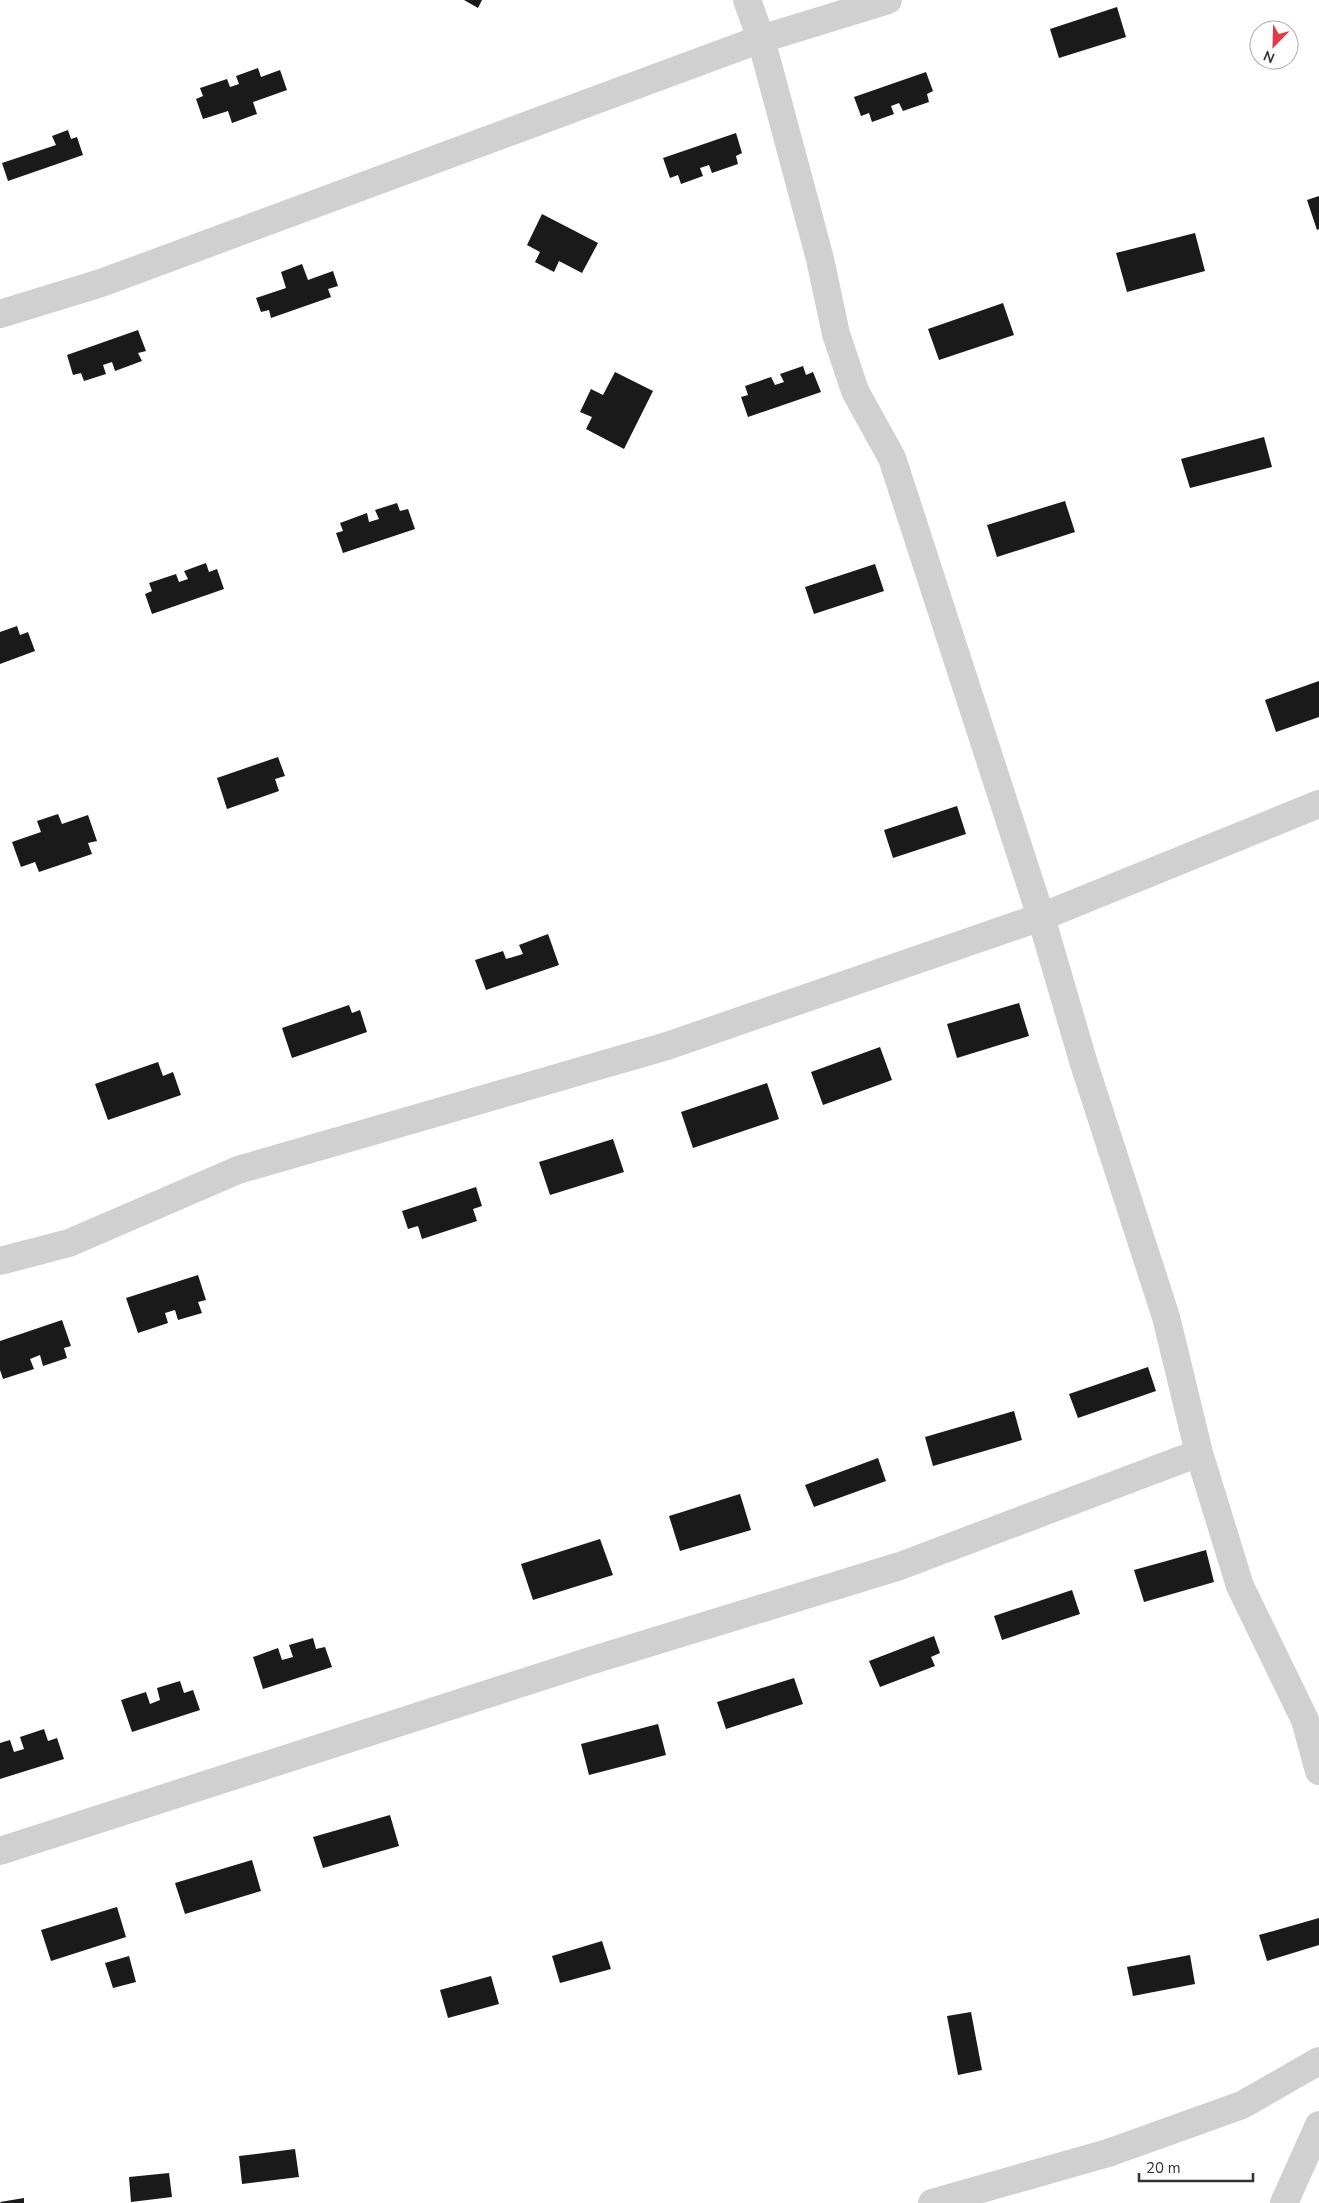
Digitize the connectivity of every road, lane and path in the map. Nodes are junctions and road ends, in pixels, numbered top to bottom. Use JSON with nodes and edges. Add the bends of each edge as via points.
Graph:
{"nodes":[{"id":1,"x":747,"y":0,"type":"edge"},
{"id":2,"x":888,"y":0,"type":"edge"},
{"id":3,"x":761,"y":39,"type":"junction"},
{"id":4,"x":0,"y":314,"type":"edge"},
{"id":5,"x":1319,"y":804,"type":"edge"},
{"id":6,"x":1041,"y":917,"type":"junction"},
{"id":7,"x":0,"y":1261,"type":"edge"},
{"id":8,"x":1199,"y":1453,"type":"junction"},
{"id":9,"x":1319,"y":1771,"type":"edge"},
{"id":10,"x":0,"y":1851,"type":"edge"},
{"id":11,"x":1319,"y":2061,"type":"edge"},
{"id":12,"x":1319,"y":2125,"type":"edge"},
{"id":13,"x":932,"y":2203,"type":"edge"},
{"id":14,"x":1284,"y":2203,"type":"edge"}],
"edges":[{"from":1,"to":3,"type":"street"},
{"from":2,"to":3,"type":"street"},
{"from":3,"to":4,"type":"street","via":[[101,283]]},
{"from":3,"to":6,"type":"street","via":[[820,259],[836,334],[855,392],[892,458]]},
{"from":5,"to":6,"type":"street"},
{"from":6,"to":7,"type":"street","via":[[667,1046],[238,1170],[69,1243]]},
{"from":6,"to":8,"type":"street","via":[[1084,1064],[1166,1317]]},
{"from":8,"to":9,"type":"street","via":[[1240,1586],[1305,1720]]},
{"from":8,"to":10,"type":"street","via":[[900,1566],[590,1661]]},
{"from":11,"to":13,"type":"street","via":[[1242,2105],[1108,2153]]},
{"from":12,"to":14,"type":"street"}]}
